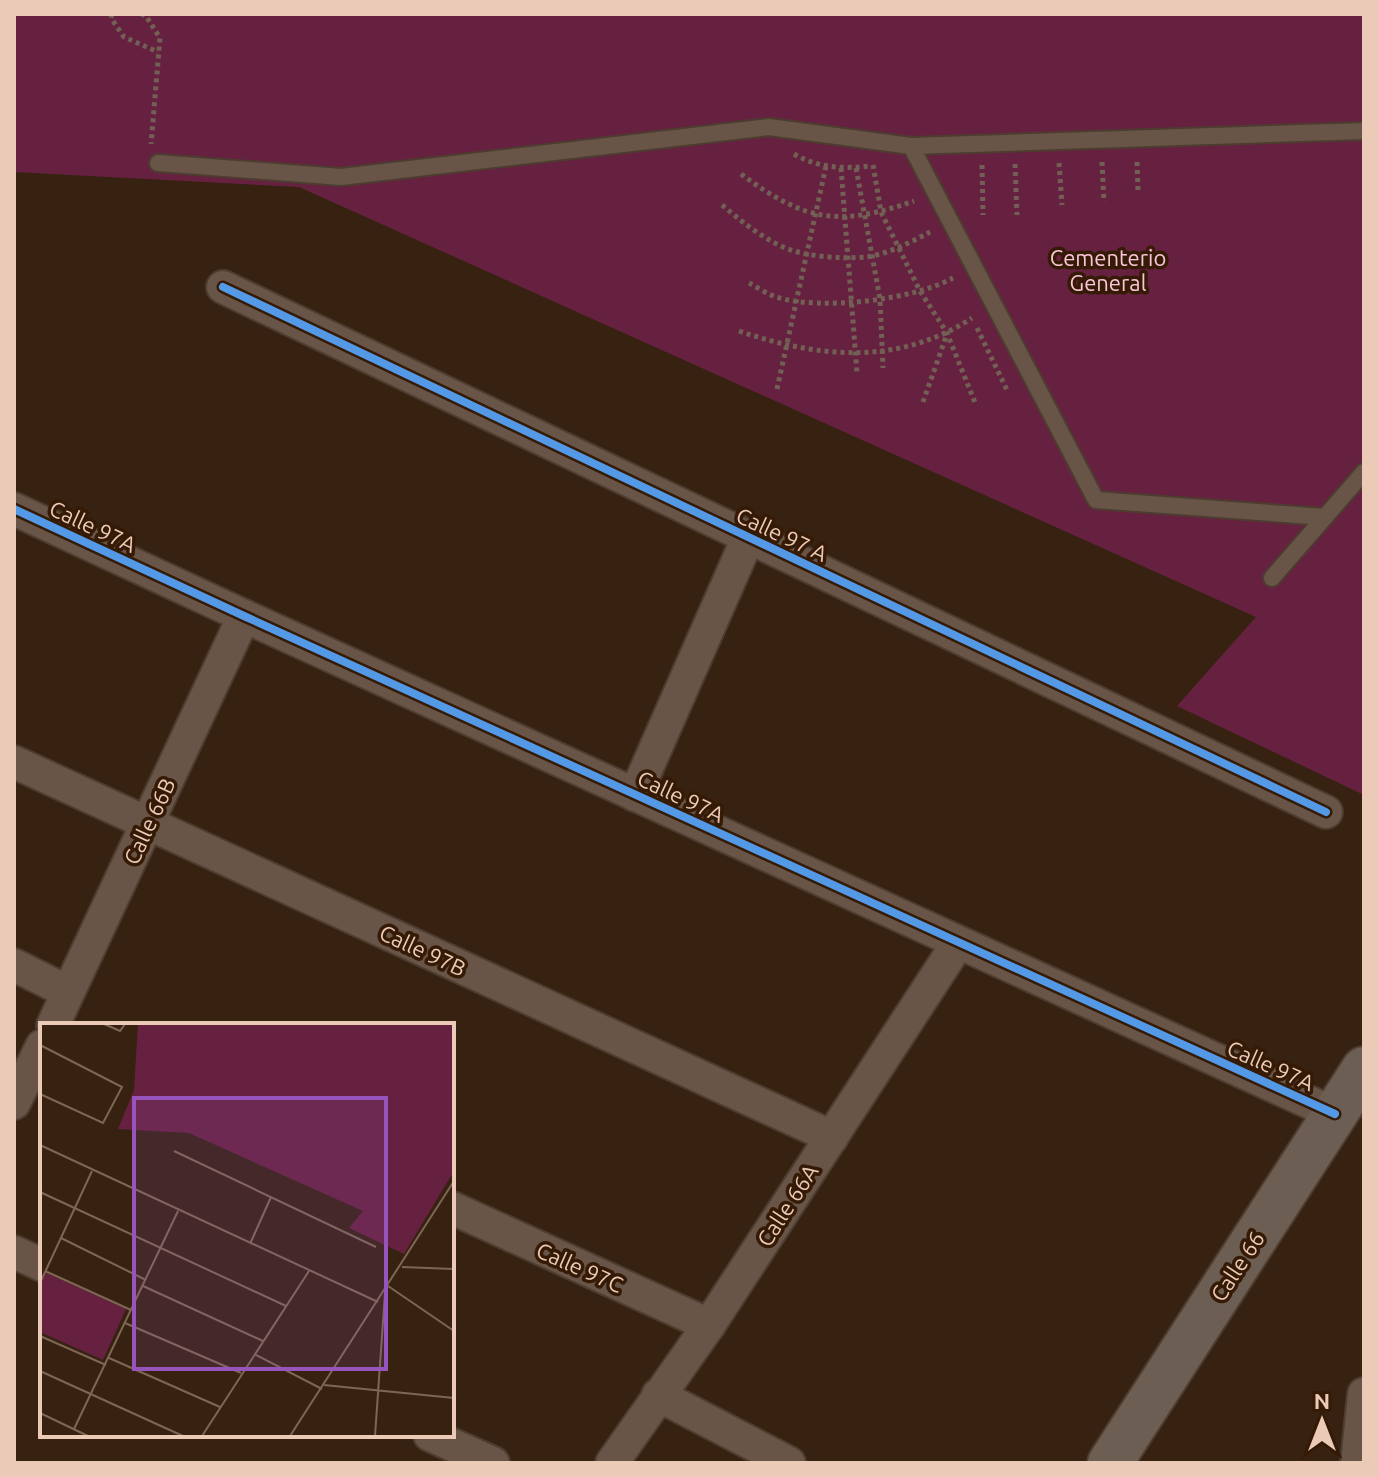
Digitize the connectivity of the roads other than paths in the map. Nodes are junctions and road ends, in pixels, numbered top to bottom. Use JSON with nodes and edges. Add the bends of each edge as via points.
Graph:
{"nodes":[{"id":1,"x":1364,"y":131,"type":"edge"},
{"id":2,"x":911,"y":146,"type":"junction"},
{"id":3,"x":158,"y":163,"type":"dead end"},
{"id":4,"x":223,"y":287,"type":"dead end"},
{"id":5,"x":1364,"y":472,"type":"edge"},
{"id":6,"x":14,"y":509,"type":"edge"},
{"id":7,"x":1325,"y":517,"type":"junction"},
{"id":8,"x":748,"y":538,"type":"junction"},
{"id":9,"x":1272,"y":578,"type":"dead end"},
{"id":10,"x":244,"y":616,"type":"junction"},
{"id":11,"x":14,"y":762,"type":"edge"},
{"id":12,"x":635,"y":795,"type":"junction"},
{"id":13,"x":1326,"y":812,"type":"dead end"},
{"id":14,"x":148,"y":824,"type":"junction"},
{"id":15,"x":958,"y":943,"type":"junction"},
{"id":16,"x":14,"y":965,"type":"edge"},
{"id":17,"x":68,"y":992,"type":"junction"},
{"id":18,"x":54,"y":1023,"type":"edge"},
{"id":19,"x":40,"y":1050,"type":"edge"},
{"id":20,"x":1364,"y":1069,"type":"edge"},
{"id":21,"x":14,"y":1103,"type":"edge"},
{"id":22,"x":1335,"y":1114,"type":"junction"},
{"id":23,"x":832,"y":1137,"type":"junction"},
{"id":24,"x":454,"y":1209,"type":"edge"},
{"id":25,"x":14,"y":1252,"type":"edge"},
{"id":26,"x":40,"y":1264,"type":"edge"},
{"id":27,"x":709,"y":1325,"type":"junction"},
{"id":28,"x":1364,"y":1394,"type":"edge"},
{"id":29,"x":658,"y":1395,"type":"junction"},
{"id":30,"x":434,"y":1437,"type":"edge"},
{"id":31,"x":493,"y":1463,"type":"edge"},
{"id":32,"x":612,"y":1463,"type":"edge"},
{"id":33,"x":789,"y":1463,"type":"edge"},
{"id":34,"x":1110,"y":1463,"type":"edge"},
{"id":35,"x":1357,"y":1463,"type":"edge"}],
"edges":[{"from":1,"to":2,"type":"lane"},
{"from":2,"to":3,"type":"lane","via":[[769,127],[341,177]]},
{"from":2,"to":7,"type":"lane","via":[[1096,500]]},
{"from":4,"to":8,"type":"street","name":"Calle 97 A"},
{"from":5,"to":7,"type":"lane"},
{"from":6,"to":10,"type":"street","name":"Calle 97A"},
{"from":7,"to":9,"type":"lane"},
{"from":8,"to":12,"type":"street"},
{"from":8,"to":13,"type":"street","name":"Calle 97 A"},
{"from":10,"to":12,"type":"street","name":"Calle 97A"},
{"from":10,"to":14,"type":"street","name":"Calle 66B"},
{"from":11,"to":14,"type":"street","name":"Calle 97B"},
{"from":12,"to":15,"type":"street","name":"Calle 97A"},
{"from":14,"to":17,"type":"street","name":"Calle 66B"},
{"from":14,"to":23,"type":"street","name":"Calle 97B"},
{"from":15,"to":22,"type":"street","name":"Calle 97A"},
{"from":15,"to":23,"type":"street","name":"Calle 66A"},
{"from":16,"to":17,"type":"street"},
{"from":17,"to":18,"type":"street","name":"Calle 66B"},
{"from":19,"to":21,"type":"street"},
{"from":20,"to":22,"type":"street","name":"Calle 66"},
{"from":22,"to":34,"type":"street","name":"Calle 66"},
{"from":23,"to":27,"type":"street","name":"Calle 66A"},
{"from":24,"to":27,"type":"street","name":"Calle 97C"},
{"from":25,"to":26,"type":"street"},
{"from":27,"to":29,"type":"street","name":"Calle 66A"},
{"from":28,"to":35,"type":"street"},
{"from":29,"to":32,"type":"street","name":"Calle 66A"},
{"from":29,"to":33,"type":"street"},
{"from":30,"to":31,"type":"street"}]}
